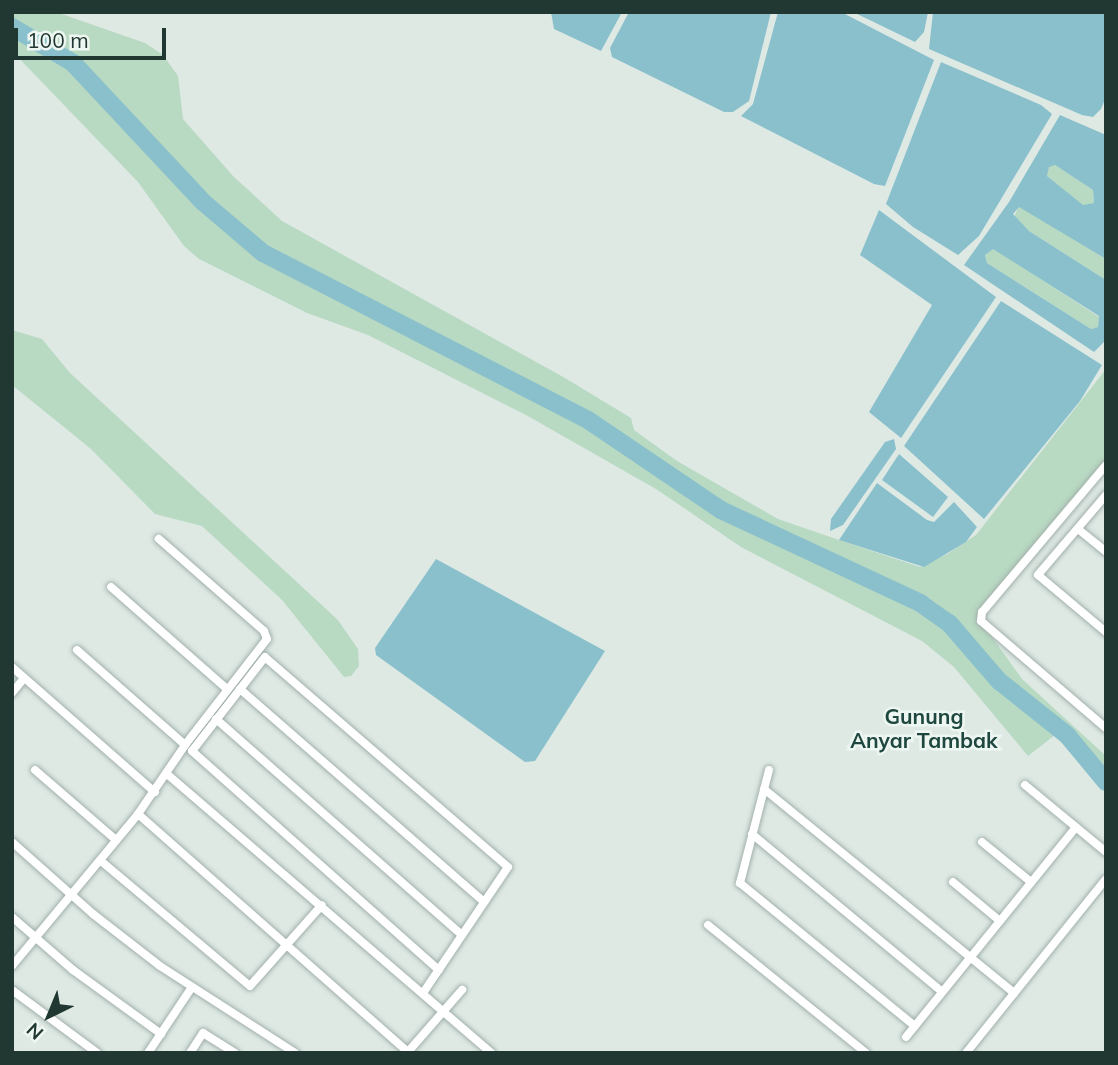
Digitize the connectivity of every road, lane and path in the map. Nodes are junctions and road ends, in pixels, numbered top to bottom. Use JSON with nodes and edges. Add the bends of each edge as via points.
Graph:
{"nodes":[{"id":1,"x":1106,"y":465,"type":"edge"},
{"id":2,"x":1106,"y":495,"type":"edge"},
{"id":3,"x":1078,"y":528,"type":"junction"},
{"id":4,"x":159,"y":539,"type":"dead end"},
{"id":5,"x":1106,"y":552,"type":"edge"},
{"id":6,"x":111,"y":587,"type":"dead end"},
{"id":7,"x":1106,"y":632,"type":"edge"},
{"id":8,"x":77,"y":650,"type":"dead end"},
{"id":9,"x":12,"y":667,"type":"edge"},
{"id":10,"x":24,"y":678,"type":"junction"},
{"id":11,"x":240,"y":689,"type":"junction"},
{"id":12,"x":227,"y":690,"type":"junction"},
{"id":13,"x":12,"y":693,"type":"edge"},
{"id":14,"x":216,"y":719,"type":"junction"},
{"id":15,"x":1106,"y":728,"type":"edge"},
{"id":16,"x":185,"y":745,"type":"junction"},
{"id":17,"x":35,"y":770,"type":"dead end"},
{"id":18,"x":769,"y":770,"type":"dead end"},
{"id":19,"x":167,"y":774,"type":"junction"},
{"id":20,"x":1025,"y":785,"type":"dead end"},
{"id":21,"x":764,"y":789,"type":"junction"},
{"id":22,"x":155,"y":792,"type":"junction"},
{"id":23,"x":138,"y":814,"type":"junction"},
{"id":24,"x":1076,"y":827,"type":"junction"},
{"id":25,"x":752,"y":834,"type":"junction"},
{"id":26,"x":116,"y":840,"type":"junction"},
{"id":27,"x":12,"y":842,"type":"edge"},
{"id":28,"x":982,"y":842,"type":"dead end"},
{"id":29,"x":1106,"y":852,"type":"edge"},
{"id":30,"x":101,"y":861,"type":"junction"},
{"id":31,"x":1106,"y":879,"type":"edge"},
{"id":32,"x":953,"y":882,"type":"dead end"},
{"id":33,"x":1031,"y":882,"type":"junction"},
{"id":34,"x":72,"y":895,"type":"junction"},
{"id":35,"x":484,"y":902,"type":"junction"},
{"id":36,"x":322,"y":905,"type":"junction"},
{"id":37,"x":12,"y":917,"type":"edge"},
{"id":38,"x":1000,"y":921,"type":"junction"},
{"id":39,"x":708,"y":925,"type":"dead end"},
{"id":40,"x":462,"y":935,"type":"junction"},
{"id":41,"x":36,"y":938,"type":"junction"},
{"id":42,"x":286,"y":947,"type":"junction"},
{"id":43,"x":971,"y":957,"type":"junction"},
{"id":44,"x":12,"y":966,"type":"edge"},
{"id":45,"x":439,"y":970,"type":"junction"},
{"id":46,"x":192,"y":987,"type":"junction"},
{"id":47,"x":12,"y":990,"type":"edge"},
{"id":48,"x":462,"y":990,"type":"dead end"},
{"id":49,"x":942,"y":992,"type":"junction"},
{"id":50,"x":423,"y":993,"type":"junction"},
{"id":51,"x":1014,"y":993,"type":"junction"},
{"id":52,"x":444,"y":1012,"type":"junction"},
{"id":53,"x":915,"y":1026,"type":"junction"},
{"id":54,"x":161,"y":1034,"type":"junction"},
{"id":55,"x":905,"y":1037,"type":"dead end"},
{"id":56,"x":408,"y":1052,"type":"edge"},
{"id":57,"x":97,"y":1053,"type":"edge"},
{"id":58,"x":148,"y":1053,"type":"edge"},
{"id":59,"x":190,"y":1053,"type":"edge"},
{"id":60,"x":235,"y":1053,"type":"edge"},
{"id":61,"x":295,"y":1053,"type":"edge"},
{"id":62,"x":491,"y":1053,"type":"edge"},
{"id":63,"x":866,"y":1053,"type":"edge"},
{"id":64,"x":966,"y":1053,"type":"edge"}],
"edges":[{"from":1,"to":15,"type":"street","via":[[982,612],[981,621]]},
{"from":2,"to":3,"type":"street"},
{"from":3,"to":5,"type":"street"},
{"from":3,"to":7,"type":"street","via":[[1038,575]]},
{"from":4,"to":12,"type":"street","via":[[264,631],[267,639]]},
{"from":6,"to":12,"type":"street"},
{"from":8,"to":16,"type":"street"},
{"from":9,"to":10,"type":"street"},
{"from":10,"to":13,"type":"street"},
{"from":10,"to":22,"type":"street"},
{"from":11,"to":14,"type":"street"},
{"from":11,"to":35,"type":"street"},
{"from":11,"to":35,"type":"street","via":[[265,657],[508,867]]},
{"from":12,"to":16,"type":"street"},
{"from":14,"to":40,"type":"street"},
{"from":14,"to":45,"type":"street","via":[[192,751]]},
{"from":16,"to":19,"type":"street"},
{"from":17,"to":26,"type":"street"},
{"from":18,"to":21,"type":"street"},
{"from":19,"to":22,"type":"street"},
{"from":19,"to":36,"type":"street"},
{"from":20,"to":24,"type":"street"},
{"from":21,"to":25,"type":"street"},
{"from":21,"to":43,"type":"street"},
{"from":22,"to":23,"type":"street"},
{"from":23,"to":26,"type":"street"},
{"from":23,"to":42,"type":"street"},
{"from":24,"to":29,"type":"street"},
{"from":24,"to":33,"type":"street"},
{"from":25,"to":49,"type":"street"},
{"from":25,"to":53,"type":"street","via":[[740,883]]},
{"from":26,"to":30,"type":"street"},
{"from":27,"to":34,"type":"street"},
{"from":28,"to":33,"type":"street"},
{"from":30,"to":34,"type":"street"},
{"from":30,"to":42,"type":"street","via":[[250,986]]},
{"from":31,"to":51,"type":"street"},
{"from":32,"to":38,"type":"street"},
{"from":33,"to":38,"type":"street"},
{"from":34,"to":41,"type":"street"},
{"from":34,"to":46,"type":"street"},
{"from":35,"to":40,"type":"street"},
{"from":36,"to":42,"type":"street"},
{"from":36,"to":50,"type":"street"},
{"from":37,"to":41,"type":"street"},
{"from":38,"to":43,"type":"street"},
{"from":39,"to":63,"type":"street"},
{"from":40,"to":45,"type":"street"},
{"from":41,"to":44,"type":"street"},
{"from":41,"to":54,"type":"street"},
{"from":42,"to":56,"type":"street"},
{"from":43,"to":49,"type":"street"},
{"from":43,"to":51,"type":"street"},
{"from":45,"to":50,"type":"street"},
{"from":46,"to":54,"type":"street"},
{"from":46,"to":61,"type":"street"},
{"from":47,"to":57,"type":"street"},
{"from":48,"to":52,"type":"street"},
{"from":49,"to":53,"type":"street"},
{"from":50,"to":52,"type":"street"},
{"from":51,"to":64,"type":"street"},
{"from":52,"to":56,"type":"street"},
{"from":52,"to":62,"type":"street"},
{"from":53,"to":55,"type":"street"},
{"from":54,"to":58,"type":"street"},
{"from":59,"to":60,"type":"street","via":[[201,1033]]}]}
